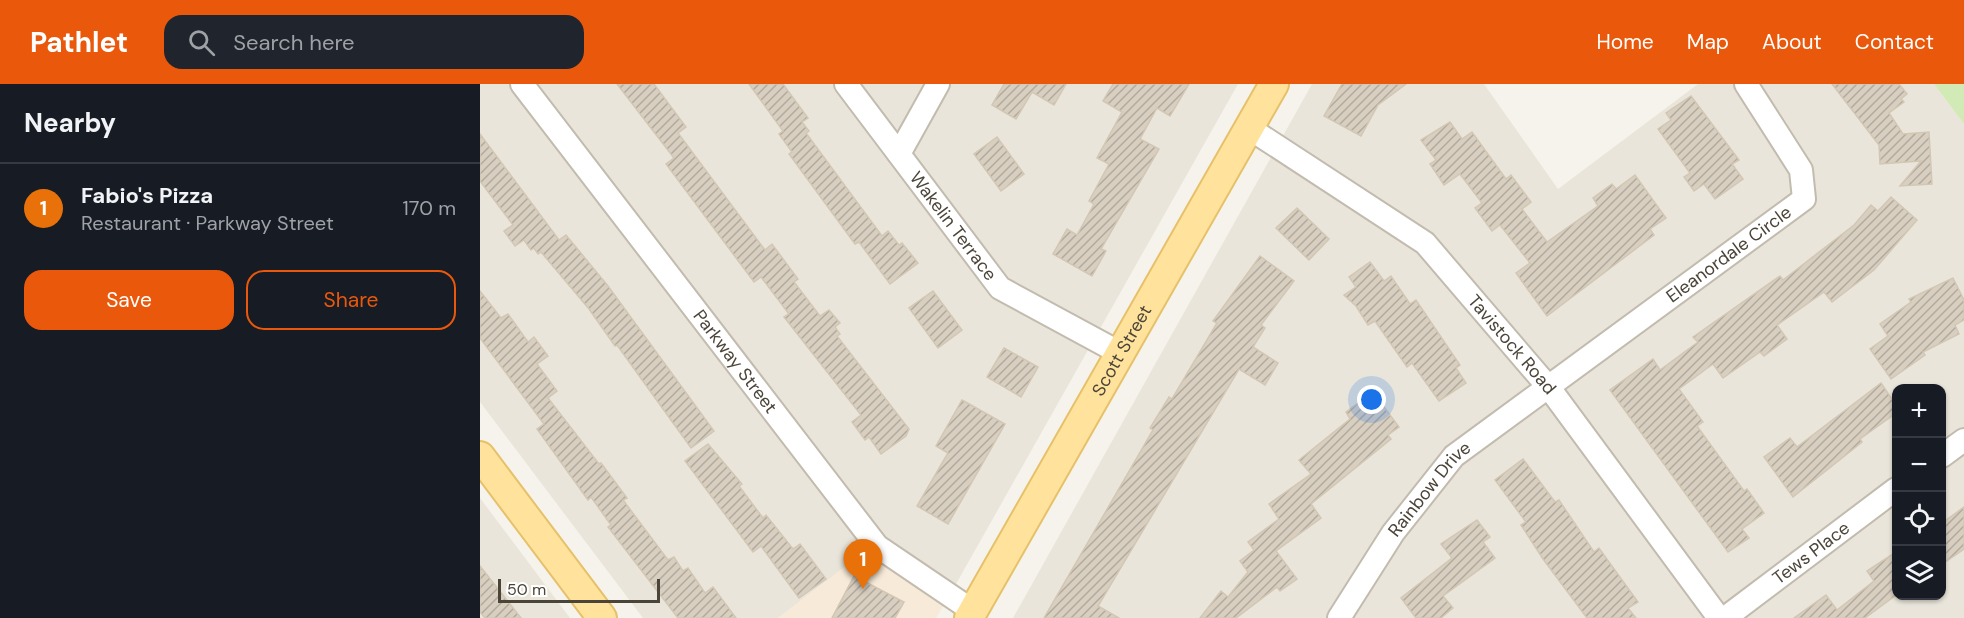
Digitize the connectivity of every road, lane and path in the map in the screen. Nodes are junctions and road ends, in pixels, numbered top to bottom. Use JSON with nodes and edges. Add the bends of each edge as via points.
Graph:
{"nodes":[{"id":1,"x":522,"y":84,"type":"edge"},
{"id":2,"x":846,"y":84,"type":"edge"},
{"id":3,"x":938,"y":84,"type":"edge"},
{"id":4,"x":1274,"y":84,"type":"edge"},
{"id":5,"x":1746,"y":84,"type":"edge"},
{"id":6,"x":1249,"y":128,"type":"junction"},
{"id":7,"x":899,"y":154,"type":"junction"},
{"id":8,"x":1120,"y":353,"type":"junction"},
{"id":9,"x":1550,"y":389,"type":"junction"},
{"id":10,"x":1964,"y":440,"type":"edge"},
{"id":11,"x":1946,"y":453,"type":"edge"},
{"id":12,"x":480,"y":456,"type":"edge"},
{"id":13,"x":1892,"y":492,"type":"edge"},
{"id":14,"x":971,"y":614,"type":"edge"},
{"id":15,"x":602,"y":618,"type":"edge"},
{"id":16,"x":1339,"y":618,"type":"edge"},
{"id":17,"x":1719,"y":618,"type":"edge"},
{"id":18,"x":1725,"y":618,"type":"edge"}],
"edges":[{"from":1,"to":14,"type":"street","name":"Parkway Street","via":[[877,546]]},
{"from":2,"to":7,"type":"street","name":"Wakelin Terrace"},
{"from":3,"to":7,"type":"street"},
{"from":4,"to":6,"type":"main road","name":"Scott Street"},
{"from":5,"to":9,"type":"street","name":"Eleanordale Circle","via":[[1801,170],[1804,199]]},
{"from":6,"to":8,"type":"main road","name":"Scott Street"},
{"from":6,"to":9,"type":"street","name":"Tavistock Road","via":[[1425,243]]},
{"from":7,"to":8,"type":"street","name":"Wakelin Terrace","via":[[1000,288]]},
{"from":8,"to":14,"type":"main road","name":"Scott Street"},
{"from":9,"to":16,"type":"street","name":"Rainbow Drive","via":[[1454,456],[1393,533]]},
{"from":9,"to":17,"type":"street","name":"Tavistock Road"},
{"from":10,"to":11,"type":"street"},
{"from":12,"to":15,"type":"main road"},
{"from":13,"to":18,"type":"street","name":"Tews Place"}]}
